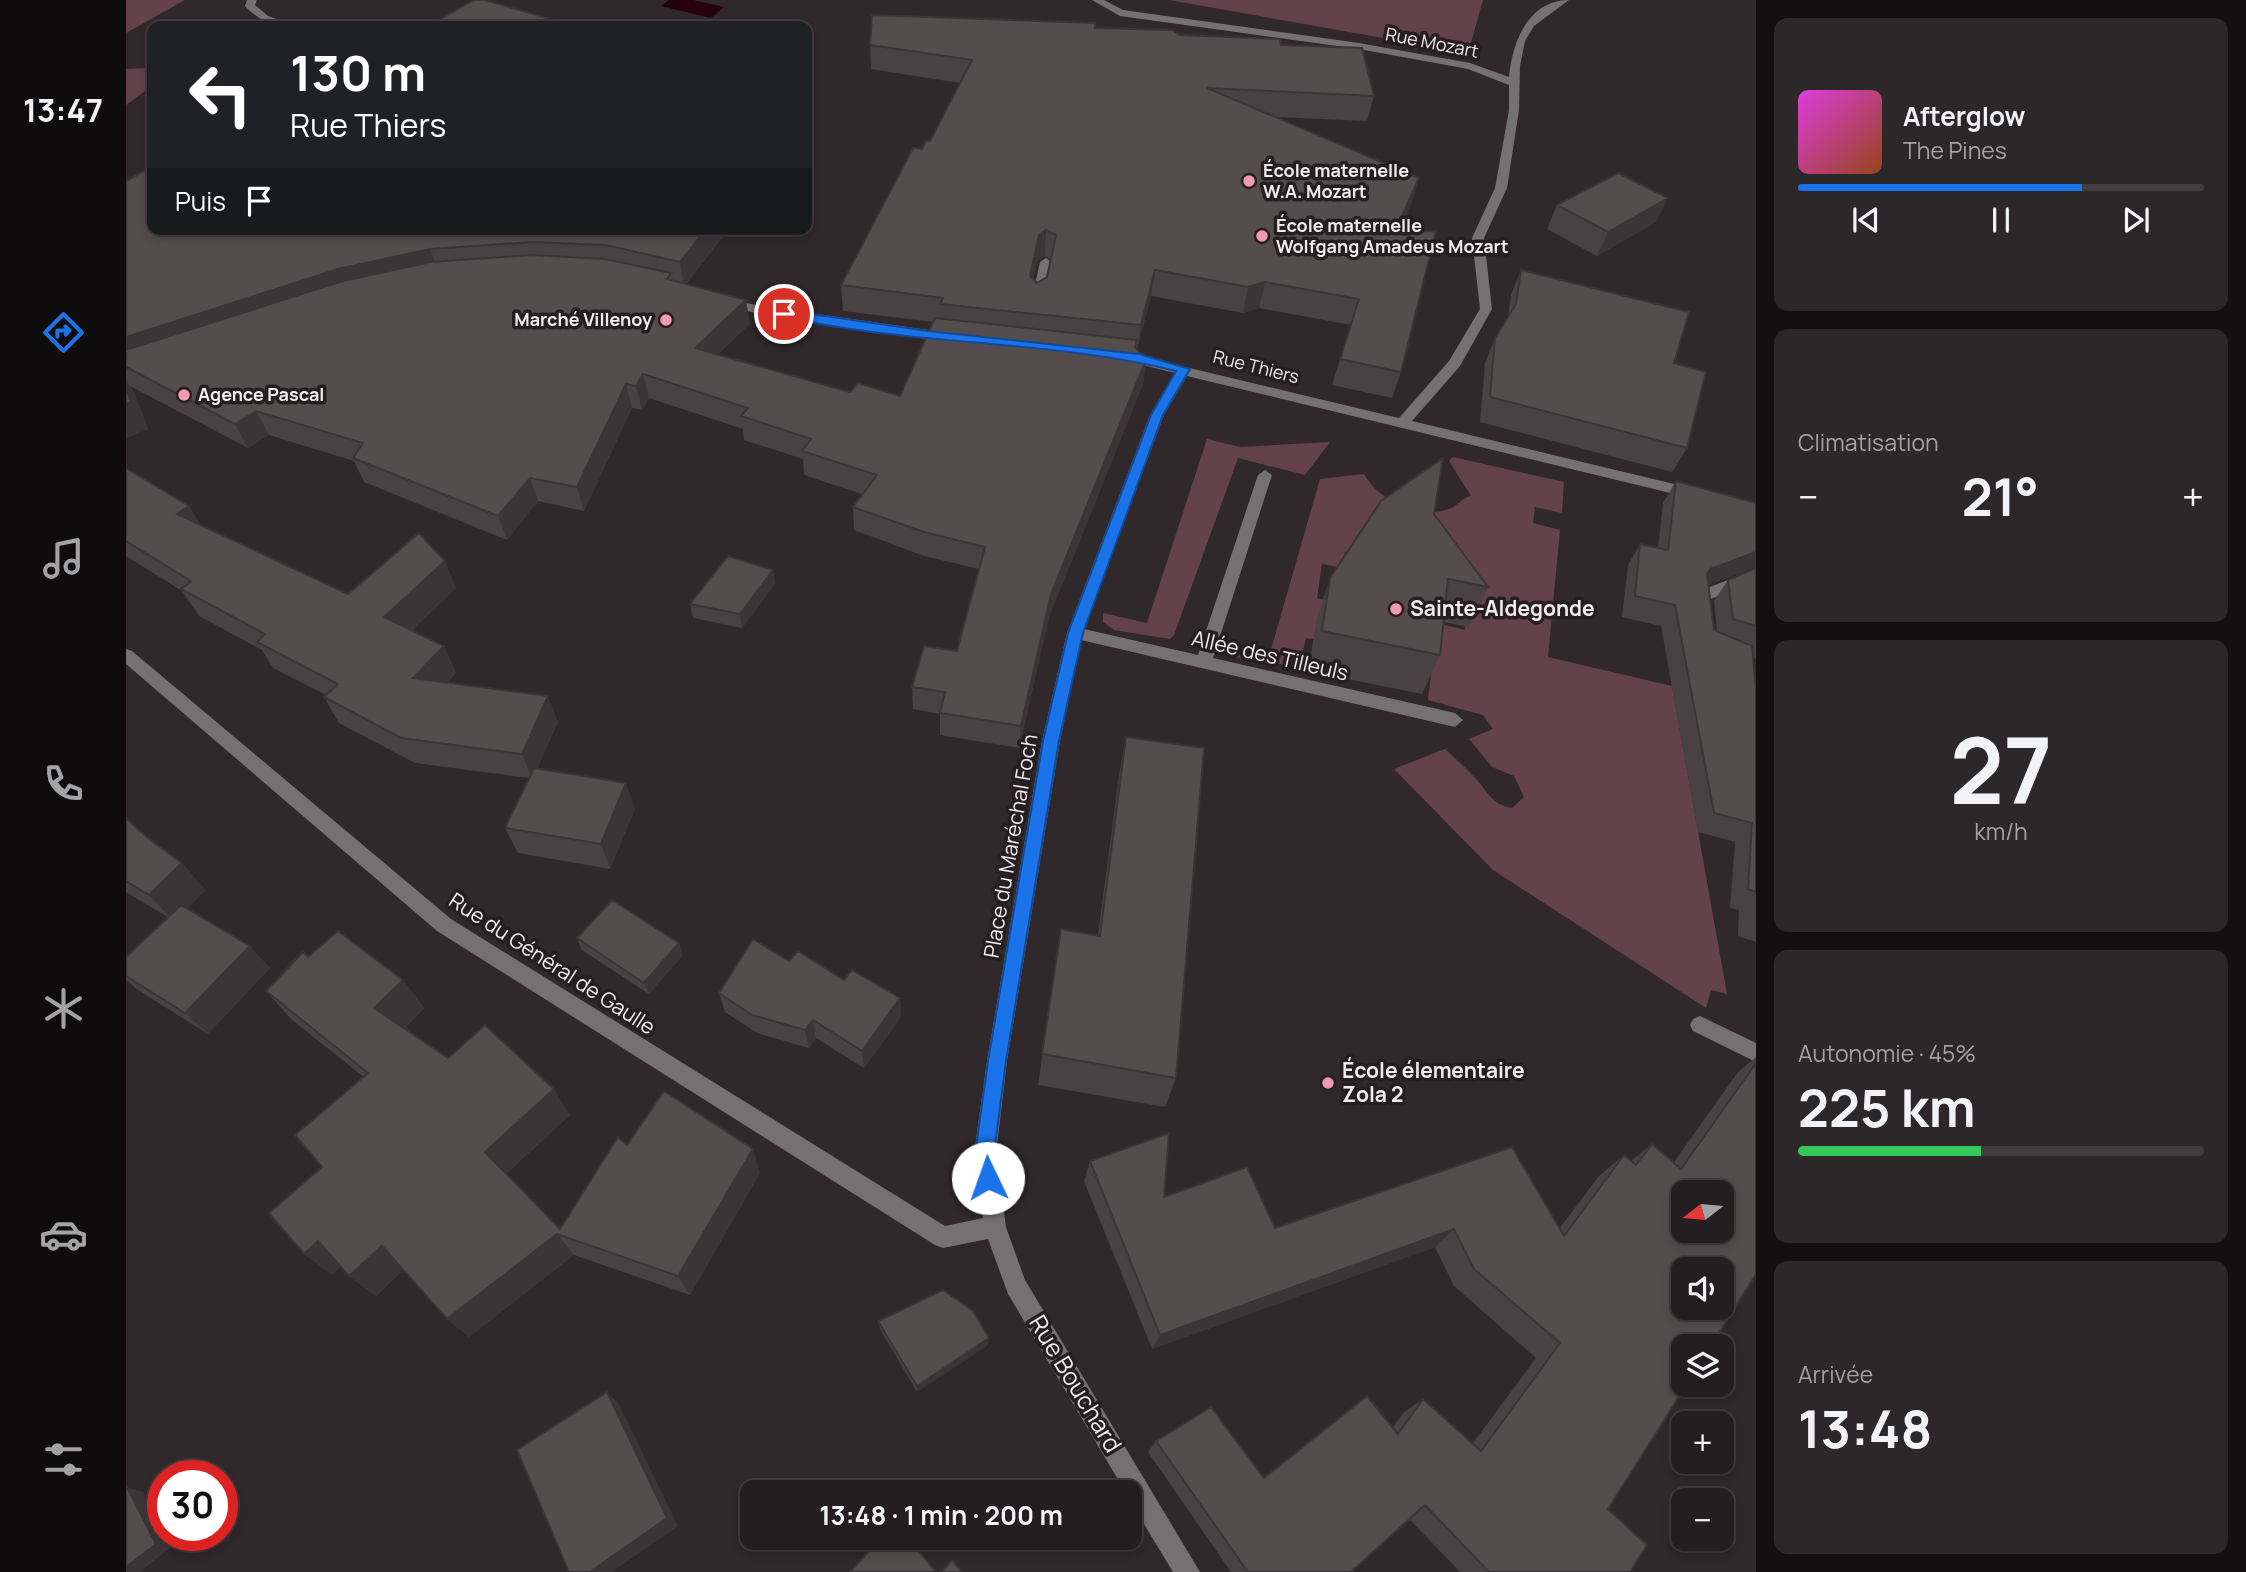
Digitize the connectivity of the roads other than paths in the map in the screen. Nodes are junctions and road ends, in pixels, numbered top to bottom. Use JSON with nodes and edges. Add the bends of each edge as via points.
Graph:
{"nodes":[{"id":1,"x":252,"y":0,"type":"edge"},
{"id":2,"x":1097,"y":0,"type":"edge"},
{"id":3,"x":1564,"y":0,"type":"edge"},
{"id":4,"x":274,"y":21,"type":"edge"},
{"id":5,"x":1514,"y":83,"type":"junction"},
{"id":6,"x":1046,"y":262,"type":"dead end"},
{"id":7,"x":710,"y":298,"type":"edge"},
{"id":8,"x":1037,"y":303,"type":"edge"},
{"id":9,"x":966,"y":339,"type":"edge"},
{"id":10,"x":1112,"y":355,"type":"edge"},
{"id":11,"x":1184,"y":369,"type":"junction"},
{"id":12,"x":1403,"y":424,"type":"junction"},
{"id":13,"x":1265,"y":475,"type":"dead end"},
{"id":14,"x":1716,"y":499,"type":"edge"},
{"id":15,"x":1756,"y":574,"type":"edge"},
{"id":16,"x":1075,"y":633,"type":"junction"},
{"id":17,"x":1707,"y":633,"type":"edge"},
{"id":18,"x":126,"y":655,"type":"edge"},
{"id":19,"x":1204,"y":662,"type":"junction"},
{"id":20,"x":1455,"y":720,"type":"dead end"},
{"id":21,"x":1700,"y":1025,"type":"dead end"},
{"id":22,"x":1756,"y":1053,"type":"edge"},
{"id":23,"x":995,"y":1227,"type":"junction"},
{"id":24,"x":1187,"y":1572,"type":"edge"}],
"edges":[{"from":1,"to":4,"type":"street","via":[[250,6]]},
{"from":2,"to":5,"type":"street","name":"Rue Mozart","via":[[1121,13],[1470,66]]},
{"from":3,"to":5,"type":"street","via":[[1531,19],[1516,51]]},
{"from":5,"to":12,"type":"street","via":[[1501,188],[1478,238],[1486,309],[1455,363]]},
{"from":6,"to":8,"type":"street"},
{"from":7,"to":9,"type":"street","via":[[760,310]]},
{"from":10,"to":11,"type":"street","name":"Rue Thiers"},
{"from":11,"to":12,"type":"street","name":"Rue Thiers"},
{"from":11,"to":16,"type":"street","name":"Place du Maréchal Foch","via":[[1157,415]]},
{"from":12,"to":14,"type":"street","name":"Rue Thiers"},
{"from":13,"to":19,"type":"street"},
{"from":15,"to":17,"type":"street","via":[[1703,596]]},
{"from":16,"to":19,"type":"street","name":"Allée des Tilleuls"},
{"from":16,"to":23,"type":"street","name":"Place du Maréchal Foch","via":[[1051,741],[997,1061],[985,1154]]},
{"from":18,"to":23,"type":"street","name":"Rue du Général de Gaulle","via":[[444,925],[943,1237]]},
{"from":19,"to":20,"type":"street","name":"Allée des Tilleuls"},
{"from":21,"to":22,"type":"street"},
{"from":23,"to":24,"type":"street","name":"Rue Bouchard","via":[[1016,1286]]}]}
